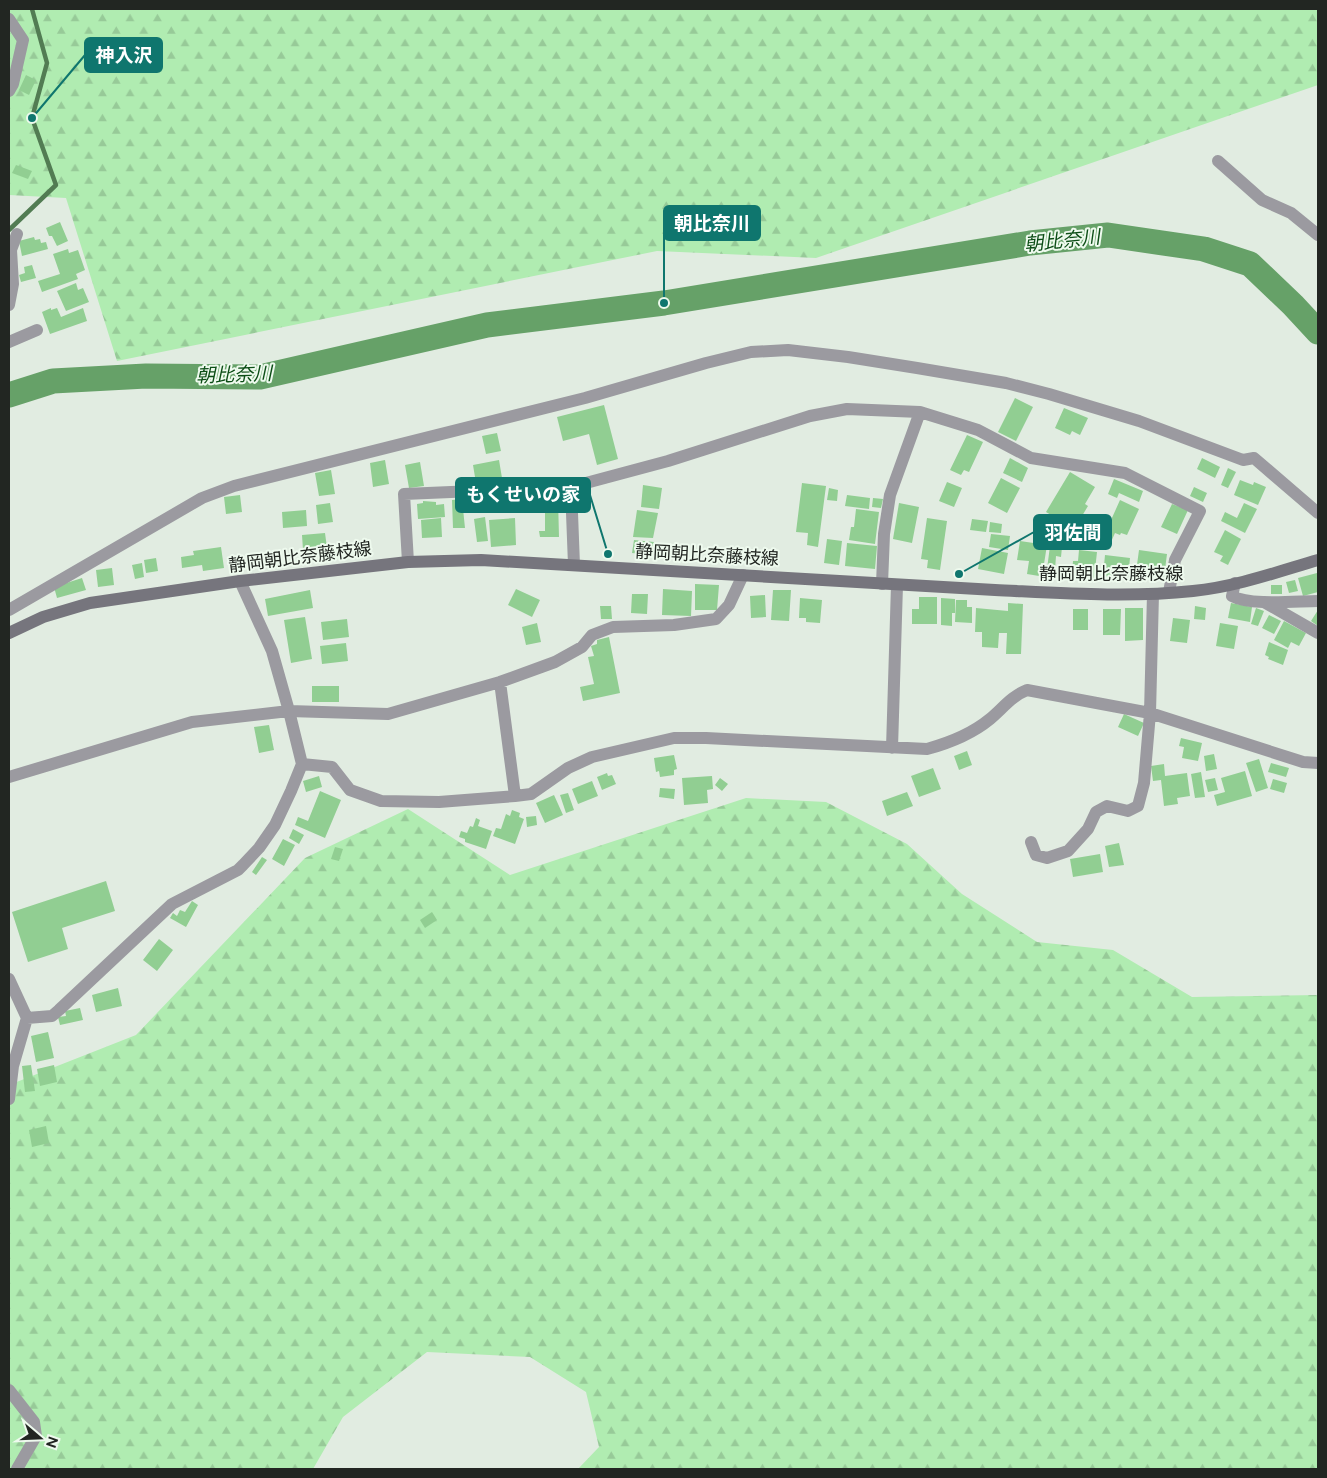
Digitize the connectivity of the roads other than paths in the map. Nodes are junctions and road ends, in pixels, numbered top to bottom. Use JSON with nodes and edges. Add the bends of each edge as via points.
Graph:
{"nodes":[{"id":1,"x":9,"y":20,"type":"edge"},
{"id":2,"x":9,"y":91,"type":"edge"},
{"id":3,"x":1218,"y":161,"type":"dead end"},
{"id":4,"x":17,"y":234,"type":"dead end"},
{"id":5,"x":1318,"y":235,"type":"edge"},
{"id":6,"x":9,"y":304,"type":"edge"},
{"id":7,"x":36,"y":330,"type":"dead end"},
{"id":8,"x":9,"y":342,"type":"edge"},
{"id":9,"x":920,"y":412,"type":"junction"},
{"id":10,"x":571,"y":487,"type":"junction"},
{"id":11,"x":1318,"y":513,"type":"edge"},
{"id":12,"x":1318,"y":560,"type":"edge"},
{"id":13,"x":408,"y":562,"type":"junction"},
{"id":14,"x":574,"y":565,"type":"junction"},
{"id":15,"x":743,"y":574,"type":"junction"},
{"id":16,"x":240,"y":581,"type":"junction"},
{"id":17,"x":1235,"y":583,"type":"junction"},
{"id":18,"x":882,"y":584,"type":"junction"},
{"id":19,"x":897,"y":585,"type":"junction"},
{"id":20,"x":1169,"y":592,"type":"junction"},
{"id":21,"x":1153,"y":594,"type":"junction"},
{"id":22,"x":1262,"y":601,"type":"junction"},
{"id":23,"x":1318,"y":602,"type":"edge"},
{"id":24,"x":9,"y":610,"type":"edge"},
{"id":25,"x":1318,"y":632,"type":"edge"},
{"id":26,"x":9,"y":633,"type":"edge"},
{"id":27,"x":500,"y":682,"type":"junction"},
{"id":28,"x":289,"y":711,"type":"junction"},
{"id":29,"x":1150,"y":713,"type":"junction"},
{"id":30,"x":892,"y":748,"type":"junction"},
{"id":31,"x":1318,"y":763,"type":"edge"},
{"id":32,"x":302,"y":764,"type":"junction"},
{"id":33,"x":9,"y":778,"type":"edge"},
{"id":34,"x":515,"y":796,"type":"junction"},
{"id":35,"x":1031,"y":842,"type":"dead end"},
{"id":36,"x":9,"y":979,"type":"edge"},
{"id":37,"x":27,"y":1018,"type":"junction"},
{"id":38,"x":9,"y":1099,"type":"edge"},
{"id":39,"x":9,"y":1390,"type":"edge"},
{"id":40,"x":17,"y":1469,"type":"edge"}],
"edges":[{"from":1,"to":2,"type":"street","via":[[23,40]]},
{"from":3,"to":5,"type":"street","via":[[1262,200],[1291,213]]},
{"from":4,"to":6,"type":"street","via":[[11,250],[13,284]]},
{"from":7,"to":8,"type":"street"},
{"from":9,"to":10,"type":"street","via":[[847,409],[810,416],[668,461]]},
{"from":9,"to":18,"type":"street","via":[[890,495]]},
{"from":9,"to":20,"type":"street","via":[[978,430],[1031,458],[1125,473],[1200,512],[1175,560]]},
{"from":10,"to":13,"type":"street","via":[[404,494]]},
{"from":10,"to":14,"type":"street"},
{"from":11,"to":24,"type":"street","via":[[1254,458],[1243,460],[1139,420],[1049,394],[1006,383],[848,357],[788,350],[751,352],[585,398],[234,486],[202,498]]},
{"from":12,"to":17,"type":"main road","name":"静岡朝比奈藤枝線"},
{"from":13,"to":14,"type":"main road","name":"静岡朝比奈藤枝線","via":[[481,560]]},
{"from":13,"to":16,"type":"main road","name":"静岡朝比奈藤枝線"},
{"from":14,"to":15,"type":"main road","name":"静岡朝比奈藤枝線"},
{"from":15,"to":18,"type":"main road","name":"静岡朝比奈藤枝線"},
{"from":15,"to":27,"type":"street","via":[[729,605],[716,619],[674,625],[613,627],[592,635],[582,647],[555,662]]},
{"from":16,"to":26,"type":"main road","name":"静岡朝比奈藤枝線","via":[[90,604],[43,617]]},
{"from":16,"to":28,"type":"street","via":[[272,652]]},
{"from":17,"to":20,"type":"main road","name":"静岡朝比奈藤枝線"},
{"from":17,"to":22,"type":"street","via":[[1232,596]]},
{"from":18,"to":19,"type":"main road","name":"静岡朝比奈藤枝線"},
{"from":19,"to":21,"type":"main road","name":"静岡朝比奈藤枝線"},
{"from":19,"to":30,"type":"street"},
{"from":20,"to":21,"type":"main road","name":"静岡朝比奈藤枝線"},
{"from":21,"to":29,"type":"street"},
{"from":22,"to":23,"type":"street"},
{"from":22,"to":25,"type":"street"},
{"from":27,"to":28,"type":"street","via":[[388,714]]},
{"from":27,"to":34,"type":"street"},
{"from":28,"to":32,"type":"street"},
{"from":28,"to":33,"type":"street","via":[[192,722]]},
{"from":29,"to":30,"type":"street","via":[[1027,690],[1016,694],[989,720],[945,744],[927,749]]},
{"from":29,"to":31,"type":"street","via":[[1295,760]]},
{"from":29,"to":35,"type":"street","via":[[1144,783],[1138,806],[1128,811],[1107,806],[1096,812],[1088,828],[1068,851],[1047,858],[1036,855]]},
{"from":30,"to":34,"type":"street","via":[[674,738],[592,757],[568,768],[532,794]]},
{"from":32,"to":34,"type":"street","via":[[332,767],[350,790],[381,801],[439,802]]},
{"from":32,"to":37,"type":"street","via":[[276,825],[238,870],[172,904],[52,1016]]},
{"from":36,"to":37,"type":"street"},
{"from":37,"to":38,"type":"street","via":[[13,1066]]},
{"from":39,"to":40,"type":"street","via":[[34,1422],[36,1436]]}]}
